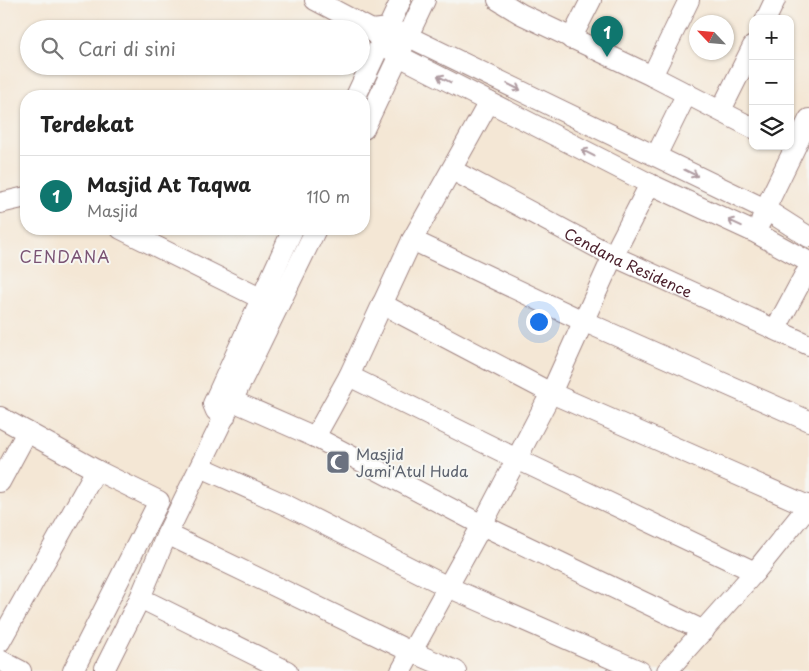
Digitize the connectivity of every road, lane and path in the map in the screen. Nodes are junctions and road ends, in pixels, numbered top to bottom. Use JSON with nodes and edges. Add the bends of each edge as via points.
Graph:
{"nodes":[{"id":1,"x":315,"y":0,"type":"edge"},
{"id":2,"x":401,"y":0,"type":"edge"},
{"id":3,"x":425,"y":0,"type":"edge"},
{"id":4,"x":498,"y":0,"type":"edge"},
{"id":5,"x":591,"y":0,"type":"edge"},
{"id":6,"x":689,"y":0,"type":"edge"},
{"id":7,"x":775,"y":0,"type":"edge"},
{"id":8,"x":524,"y":7,"type":"edge"},
{"id":9,"x":768,"y":15,"type":"edge"},
{"id":10,"x":353,"y":20,"type":"edge"},
{"id":11,"x":370,"y":29,"type":"edge"},
{"id":12,"x":380,"y":34,"type":"junction"},
{"id":13,"x":407,"y":36,"type":"junction"},
{"id":14,"x":571,"y":39,"type":"junction"},
{"id":15,"x":749,"y":54,"type":"edge"},
{"id":16,"x":399,"y":56,"type":"junction"},
{"id":17,"x":370,"y":60,"type":"edge"},
{"id":18,"x":364,"y":75,"type":"edge"},
{"id":19,"x":652,"y":76,"type":"junction"},
{"id":20,"x":358,"y":90,"type":"edge"},
{"id":21,"x":687,"y":93,"type":"junction"},
{"id":22,"x":489,"y":102,"type":"junction"},
{"id":23,"x":721,"y":110,"type":"junction"},
{"id":24,"x":370,"y":116,"type":"edge"},
{"id":25,"x":809,"y":119,"type":"edge"},
{"id":26,"x":749,"y":126,"type":"edge"},
{"id":27,"x":796,"y":151,"type":"edge"},
{"id":28,"x":656,"y":156,"type":"junction"},
{"id":29,"x":452,"y":170,"type":"junction"},
{"id":30,"x":650,"y":184,"type":"junction"},
{"id":31,"x":20,"y":198,"type":"edge"},
{"id":32,"x":0,"y":203,"type":"edge"},
{"id":33,"x":764,"y":209,"type":"junction"},
{"id":34,"x":756,"y":233,"type":"junction"},
{"id":35,"x":134,"y":235,"type":"edge"},
{"id":36,"x":291,"y":235,"type":"edge"},
{"id":37,"x":312,"y":235,"type":"edge"},
{"id":38,"x":809,"y":237,"type":"edge"},
{"id":39,"x":412,"y":240,"type":"junction"},
{"id":40,"x":613,"y":256,"type":"junction"},
{"id":41,"x":809,"y":262,"type":"edge"},
{"id":42,"x":809,"y":269,"type":"edge"},
{"id":43,"x":269,"y":303,"type":"junction"},
{"id":44,"x":382,"y":304,"type":"junction"},
{"id":45,"x":583,"y":320,"type":"junction"},
{"id":46,"x":775,"y":330,"type":"junction"},
{"id":47,"x":809,"y":345,"type":"edge"},
{"id":48,"x":349,"y":376,"type":"junction"},
{"id":49,"x":551,"y":393,"type":"junction"},
{"id":50,"x":229,"y":409,"type":"junction"},
{"id":51,"x":0,"y":417,"type":"edge"},
{"id":52,"x":809,"y":421,"type":"edge"},
{"id":53,"x":27,"y":432,"type":"junction"},
{"id":54,"x":316,"y":437,"type":"junction"},
{"id":55,"x":517,"y":459,"type":"junction"},
{"id":56,"x":201,"y":467,"type":"junction"},
{"id":57,"x":96,"y":470,"type":"junction"},
{"id":58,"x":0,"y":482,"type":"edge"},
{"id":59,"x":809,"y":506,"type":"edge"},
{"id":60,"x":482,"y":525,"type":"junction"},
{"id":61,"x":168,"y":534,"type":"junction"},
{"id":62,"x":755,"y":572,"type":"junction"},
{"id":63,"x":448,"y":587,"type":"junction"},
{"id":64,"x":140,"y":598,"type":"junction"},
{"id":65,"x":704,"y":631,"type":"junction"},
{"id":66,"x":0,"y":642,"type":"edge"},
{"id":67,"x":412,"y":652,"type":"junction"},
{"id":68,"x":0,"y":660,"type":"edge"},
{"id":69,"x":78,"y":662,"type":"edge"},
{"id":70,"x":108,"y":669,"type":"edge"},
{"id":71,"x":22,"y":671,"type":"edge"},
{"id":72,"x":288,"y":671,"type":"edge"},
{"id":73,"x":401,"y":671,"type":"edge"},
{"id":74,"x":456,"y":671,"type":"edge"},
{"id":75,"x":640,"y":671,"type":"edge"},
{"id":76,"x":667,"y":671,"type":"edge"}],
"edges":[{"from":1,"to":10,"type":"street"},
{"from":2,"to":12,"type":"street"},
{"from":3,"to":13,"type":"street"},
{"from":4,"to":8,"type":"street"},
{"from":5,"to":14,"type":"street"},
{"from":6,"to":19,"type":"street"},
{"from":7,"to":9,"type":"street"},
{"from":8,"to":14,"type":"street"},
{"from":11,"to":12,"type":"street"},
{"from":12,"to":13,"type":"street"},
{"from":12,"to":16,"type":"street"},
{"from":12,"to":17,"type":"street"},
{"from":13,"to":16,"type":"street"},
{"from":13,"to":28,"type":"street","one_way":true},
{"from":14,"to":19,"type":"street"},
{"from":15,"to":23,"type":"street"},
{"from":22,"to":16,"type":"street","one_way":true},
{"from":16,"to":24,"type":"street"},
{"from":18,"to":20,"type":"street"},
{"from":19,"to":21,"type":"street"},
{"from":21,"to":23,"type":"street"},
{"from":21,"to":28,"type":"street"},
{"from":22,"to":29,"type":"street"},
{"from":30,"to":22,"type":"street","one_way":true},
{"from":23,"to":26,"type":"street"},
{"from":25,"to":27,"type":"street"},
{"from":27,"to":33,"type":"street"},
{"from":28,"to":33,"type":"street","one_way":true},
{"from":29,"to":39,"type":"street"},
{"from":29,"to":40,"type":"street","name":"Cendana Residence"},
{"from":34,"to":30,"type":"street","one_way":true},
{"from":30,"to":40,"type":"street"},
{"from":31,"to":32,"type":"street"},
{"from":33,"to":34,"type":"street"},
{"from":33,"to":38,"type":"street"},
{"from":34,"to":41,"type":"street"},
{"from":35,"to":43,"type":"street"},
{"from":36,"to":43,"type":"street"},
{"from":37,"to":43,"type":"street"},
{"from":39,"to":44,"type":"street"},
{"from":39,"to":45,"type":"street"},
{"from":40,"to":45,"type":"street"},
{"from":40,"to":46,"type":"street","name":"Cendana Residence"},
{"from":42,"to":46,"type":"street"},
{"from":43,"to":50,"type":"street"},
{"from":44,"to":48,"type":"street"},
{"from":44,"to":49,"type":"street"},
{"from":45,"to":49,"type":"street"},
{"from":45,"to":52,"type":"street"},
{"from":46,"to":47,"type":"street","name":"Cendana Residence"},
{"from":48,"to":54,"type":"street"},
{"from":48,"to":55,"type":"street"},
{"from":49,"to":55,"type":"street"},
{"from":49,"to":59,"type":"street"},
{"from":50,"to":54,"type":"street"},
{"from":50,"to":56,"type":"street"},
{"from":51,"to":53,"type":"street"},
{"from":53,"to":57,"type":"street"},
{"from":53,"to":58,"type":"street"},
{"from":54,"to":60,"type":"street"},
{"from":55,"to":60,"type":"street"},
{"from":55,"to":62,"type":"street"},
{"from":56,"to":61,"type":"street"},
{"from":56,"to":63,"type":"street","via":[[288,506]]},
{"from":57,"to":66,"type":"street"},
{"from":57,"to":69,"type":"street","via":[[159,500]]},
{"from":59,"to":62,"type":"street"},
{"from":60,"to":63,"type":"street"},
{"from":60,"to":65,"type":"street"},
{"from":61,"to":64,"type":"street"},
{"from":61,"to":67,"type":"street"},
{"from":62,"to":65,"type":"street"},
{"from":63,"to":67,"type":"street"},
{"from":63,"to":75,"type":"street"},
{"from":64,"to":70,"type":"street"},
{"from":64,"to":72,"type":"street"},
{"from":65,"to":76,"type":"street"},
{"from":67,"to":73,"type":"street"},
{"from":67,"to":74,"type":"street"},
{"from":68,"to":71,"type":"street"},
{"from":69,"to":70,"type":"street"}]}
